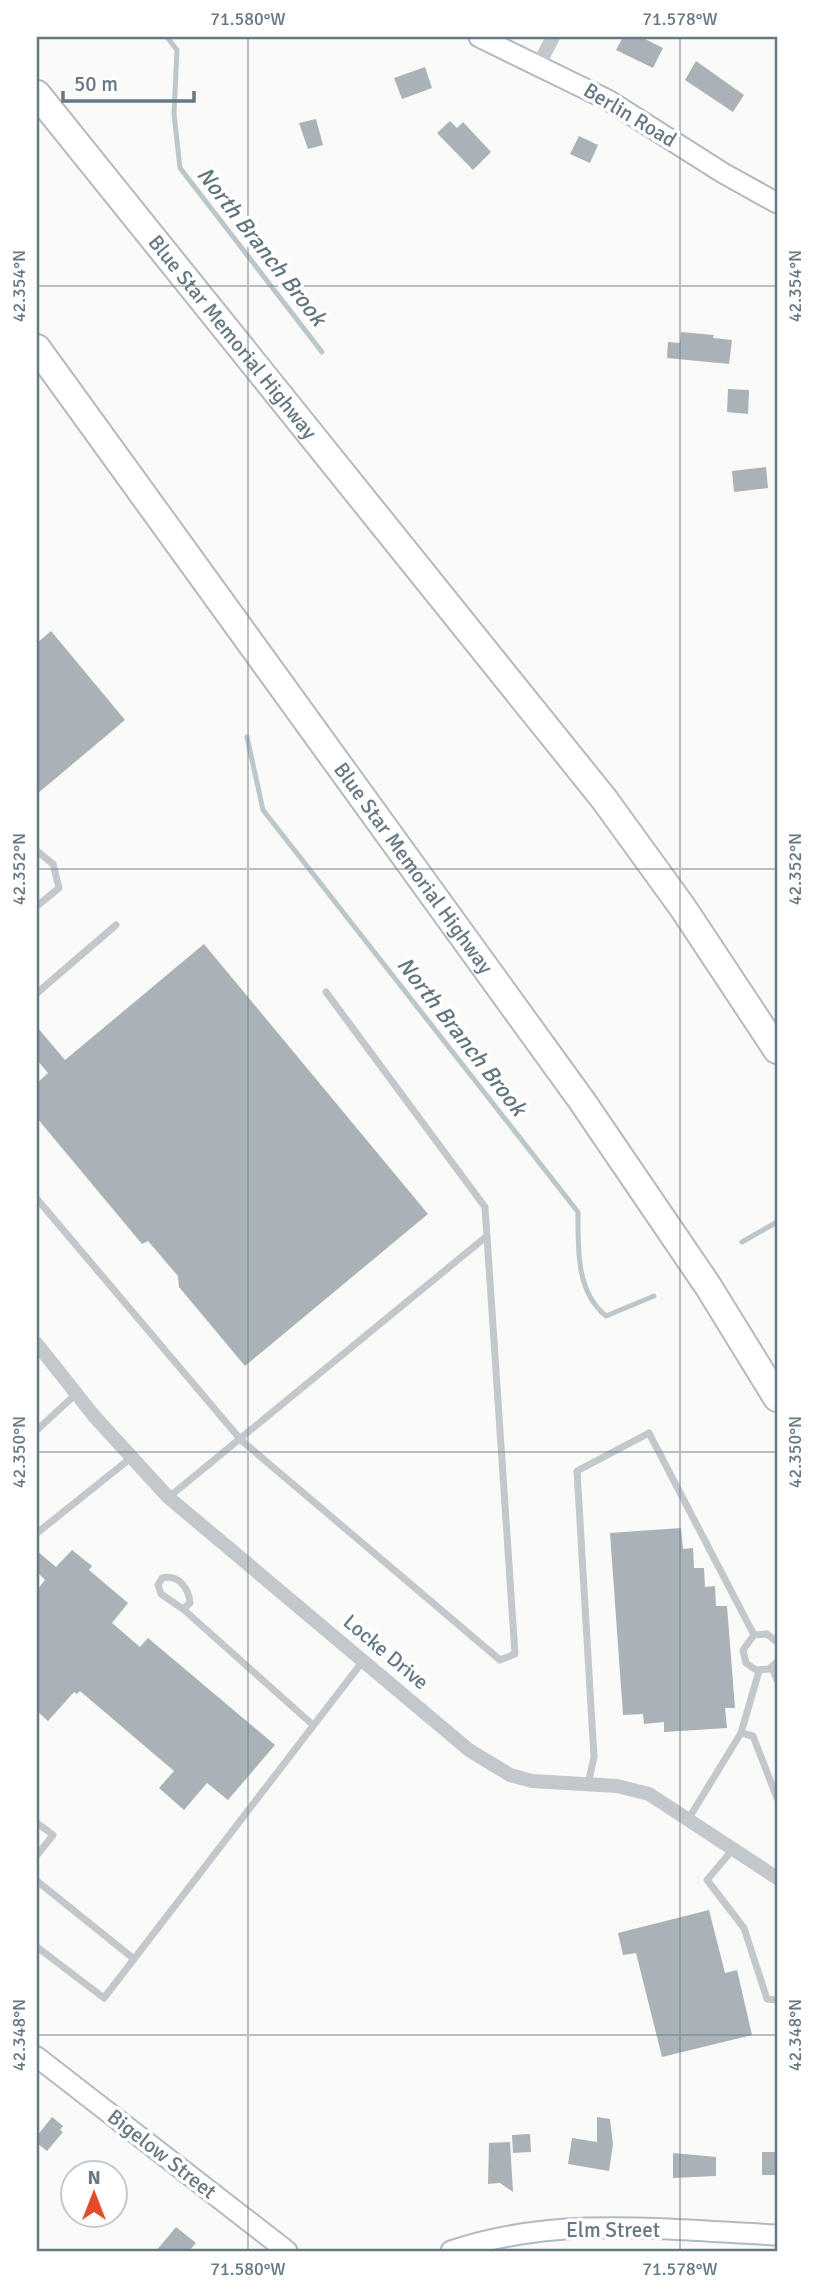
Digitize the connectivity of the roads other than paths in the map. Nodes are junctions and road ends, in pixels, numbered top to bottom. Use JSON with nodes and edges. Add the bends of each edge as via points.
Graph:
{"nodes":[{"id":1,"x":479,"y":37,"type":"edge"},
{"id":2,"x":553,"y":37,"type":"edge"},
{"id":3,"x":538,"y":66,"type":"junction"},
{"id":4,"x":37,"y":94,"type":"edge"},
{"id":5,"x":777,"y":203,"type":"edge"},
{"id":6,"x":37,"y":348,"type":"edge"},
{"id":7,"x":37,"y":851,"type":"edge"},
{"id":8,"x":37,"y":906,"type":"edge"},
{"id":9,"x":116,"y":925,"type":"dead end"},
{"id":10,"x":326,"y":992,"type":"dead end"},
{"id":11,"x":37,"y":993,"type":"edge"},
{"id":12,"x":777,"y":1050,"type":"edge"},
{"id":13,"x":37,"y":1199,"type":"edge"},
{"id":14,"x":486,"y":1236,"type":"junction"},
{"id":15,"x":37,"y":1344,"type":"edge"},
{"id":16,"x":78,"y":1393,"type":"junction"},
{"id":17,"x":777,"y":1398,"type":"edge"},
{"id":18,"x":37,"y":1430,"type":"edge"},
{"id":19,"x":241,"y":1440,"type":"junction"},
{"id":20,"x":132,"y":1457,"type":"junction"},
{"id":21,"x":169,"y":1497,"type":"junction"},
{"id":22,"x":37,"y":1533,"type":"edge"},
{"id":23,"x":183,"y":1609,"type":"junction"},
{"id":24,"x":754,"y":1635,"type":"junction"},
{"id":25,"x":777,"y":1642,"type":"edge"},
{"id":26,"x":363,"y":1660,"type":"junction"},
{"id":27,"x":775,"y":1665,"type":"edge"},
{"id":28,"x":759,"y":1671,"type":"junction"},
{"id":29,"x":777,"y":1680,"type":"edge"},
{"id":30,"x":313,"y":1725,"type":"junction"},
{"id":31,"x":741,"y":1734,"type":"junction"},
{"id":32,"x":588,"y":1784,"type":"junction"},
{"id":33,"x":777,"y":1798,"type":"edge"},
{"id":34,"x":689,"y":1818,"type":"junction"},
{"id":35,"x":37,"y":1823,"type":"edge"},
{"id":36,"x":734,"y":1847,"type":"junction"},
{"id":37,"x":37,"y":1855,"type":"edge"},
{"id":38,"x":777,"y":1878,"type":"edge"},
{"id":39,"x":37,"y":1881,"type":"edge"},
{"id":40,"x":37,"y":1947,"type":"edge"},
{"id":41,"x":134,"y":1959,"type":"junction"},
{"id":42,"x":777,"y":2000,"type":"edge"},
{"id":43,"x":37,"y":2057,"type":"edge"},
{"id":44,"x":777,"y":2235,"type":"edge"},
{"id":45,"x":287,"y":2251,"type":"edge"},
{"id":46,"x":451,"y":2251,"type":"edge"}],
"edges":[{"from":1,"to":3,"type":"street","name":"Berlin Road"},
{"from":2,"to":3,"type":"street"},
{"from":3,"to":5,"type":"street","name":"Berlin Road","via":[[608,100]]},
{"from":4,"to":12,"type":"highway","name":"Blue Star Memorial Highway","via":[[604,799]]},
{"from":6,"to":17,"type":"highway","name":"Blue Star Memorial Highway","via":[[582,1101],[708,1286]]},
{"from":7,"to":8,"type":"lane","via":[[53,864],[59,888]]},
{"from":9,"to":11,"type":"lane"},
{"from":10,"to":14,"type":"lane","via":[[485,1207]]},
{"from":13,"to":19,"type":"lane"},
{"from":14,"to":19,"type":"lane"},
{"from":14,"to":19,"type":"lane","via":[[515,1654],[500,1660]]},
{"from":15,"to":16,"type":"street","name":"Locke Drive"},
{"from":16,"to":18,"type":"lane"},
{"from":16,"to":20,"type":"street","name":"Locke Drive"},
{"from":19,"to":21,"type":"lane"},
{"from":20,"to":21,"type":"street","name":"Locke Drive"},
{"from":20,"to":22,"type":"lane"},
{"from":21,"to":26,"type":"street","name":"Locke Drive"},
{"from":23,"to":23,"type":"lane","via":[[161,1594],[158,1584],[162,1578],[181,1583],[189,1592],[190,1603]]},
{"from":23,"to":30,"type":"lane"},
{"from":24,"to":25,"type":"lane","via":[[767,1634]]},
{"from":24,"to":28,"type":"lane","via":[[745,1644],[743,1657]]},
{"from":24,"to":32,"type":"lane","via":[[649,1433],[577,1471],[594,1756]]},
{"from":26,"to":30,"type":"lane"},
{"from":26,"to":32,"type":"street","name":"Locke Drive","via":[[469,1749],[510,1775]]},
{"from":27,"to":28,"type":"lane"},
{"from":27,"to":29,"type":"lane"},
{"from":28,"to":31,"type":"lane"},
{"from":30,"to":41,"type":"lane"},
{"from":31,"to":33,"type":"lane","via":[[753,1736]]},
{"from":31,"to":34,"type":"lane"},
{"from":32,"to":34,"type":"street","name":"Locke Drive","via":[[649,1794]]},
{"from":34,"to":36,"type":"street","name":"Locke Drive"},
{"from":35,"to":37,"type":"lane","via":[[53,1835]]},
{"from":36,"to":38,"type":"street","name":"Locke Drive"},
{"from":36,"to":42,"type":"lane","via":[[707,1880],[744,1928],[767,1999]]},
{"from":39,"to":41,"type":"lane"},
{"from":40,"to":41,"type":"lane","via":[[104,1998]]},
{"from":43,"to":45,"type":"street","name":"Bigelow Street"},
{"from":44,"to":46,"type":"street","name":"Elm Street","via":[[585,2228],[508,2235]]}]}
